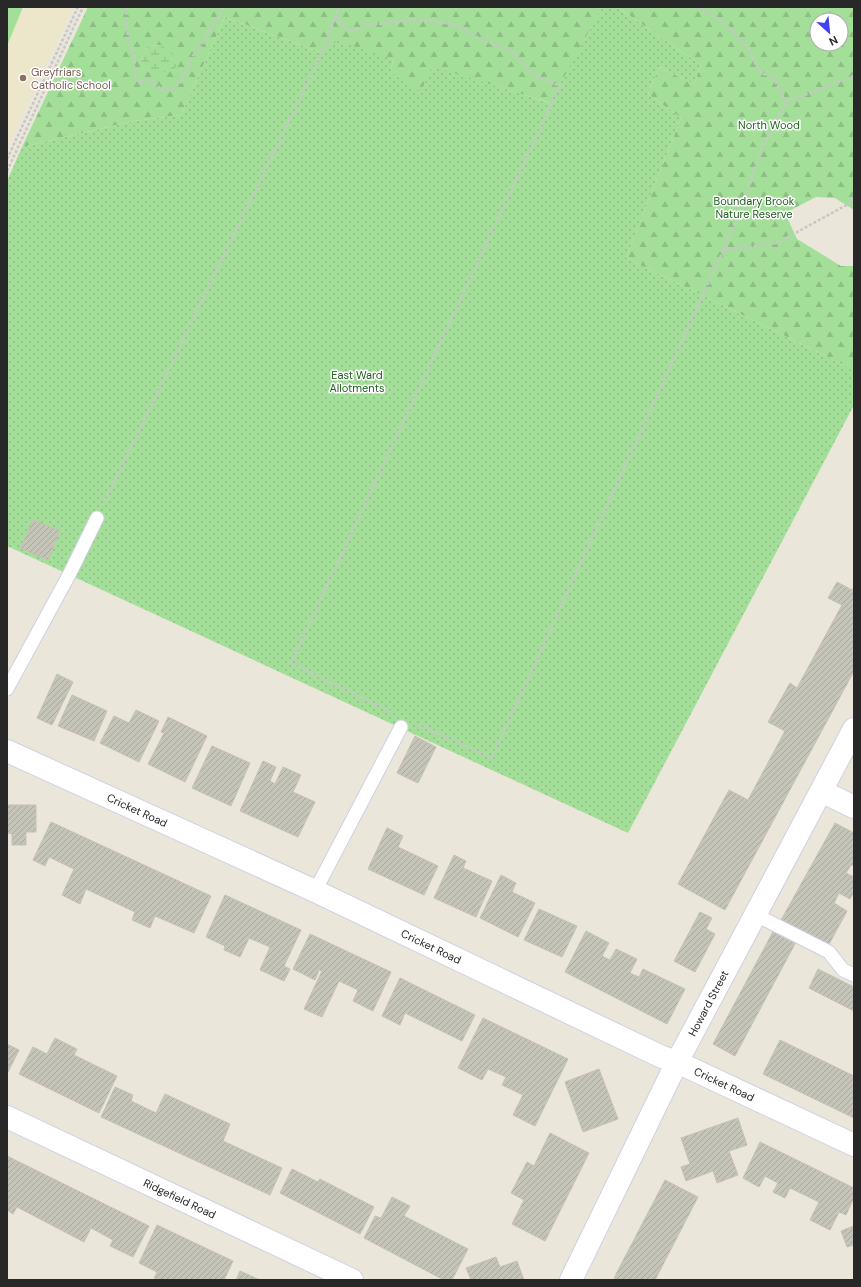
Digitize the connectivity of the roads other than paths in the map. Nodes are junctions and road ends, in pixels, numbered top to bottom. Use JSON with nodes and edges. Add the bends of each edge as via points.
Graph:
{"nodes":[{"id":1,"x":97,"y":518,"type":"road end"},
{"id":2,"x":7,"y":689,"type":"edge"},
{"id":3,"x":403,"y":723,"type":"road end"},
{"id":4,"x":854,"y":730,"type":"edge"},
{"id":5,"x":7,"y":751,"type":"edge"},
{"id":6,"x":821,"y":791,"type":"junction"},
{"id":7,"x":854,"y":807,"type":"edge"},
{"id":8,"x":315,"y":891,"type":"junction"},
{"id":9,"x":756,"y":915,"type":"junction"},
{"id":10,"x":854,"y":975,"type":"edge"},
{"id":11,"x":677,"y":1062,"type":"junction"},
{"id":12,"x":7,"y":1117,"type":"edge"},
{"id":13,"x":854,"y":1145,"type":"edge"},
{"id":14,"x":352,"y":1280,"type":"edge"},
{"id":15,"x":571,"y":1280,"type":"edge"}],
"edges":[{"from":1,"to":2,"type":"lane","via":[[70,575]]},
{"from":3,"to":8,"type":"lane"},
{"from":4,"to":6,"type":"street","name":"Howard Street"},
{"from":5,"to":8,"type":"street","name":"Cricket Road"},
{"from":6,"to":7,"type":"street"},
{"from":6,"to":9,"type":"street","name":"Howard Street"},
{"from":8,"to":11,"type":"street","name":"Cricket Road","via":[[655,1054]]},
{"from":9,"to":10,"type":"lane","via":[[829,952],[843,970]]},
{"from":9,"to":11,"type":"street","name":"Howard Street"},
{"from":11,"to":13,"type":"street","name":"Cricket Road"},
{"from":11,"to":15,"type":"street","name":"Howard Street"},
{"from":12,"to":14,"type":"street","name":"Ridgefield Road"}]}
